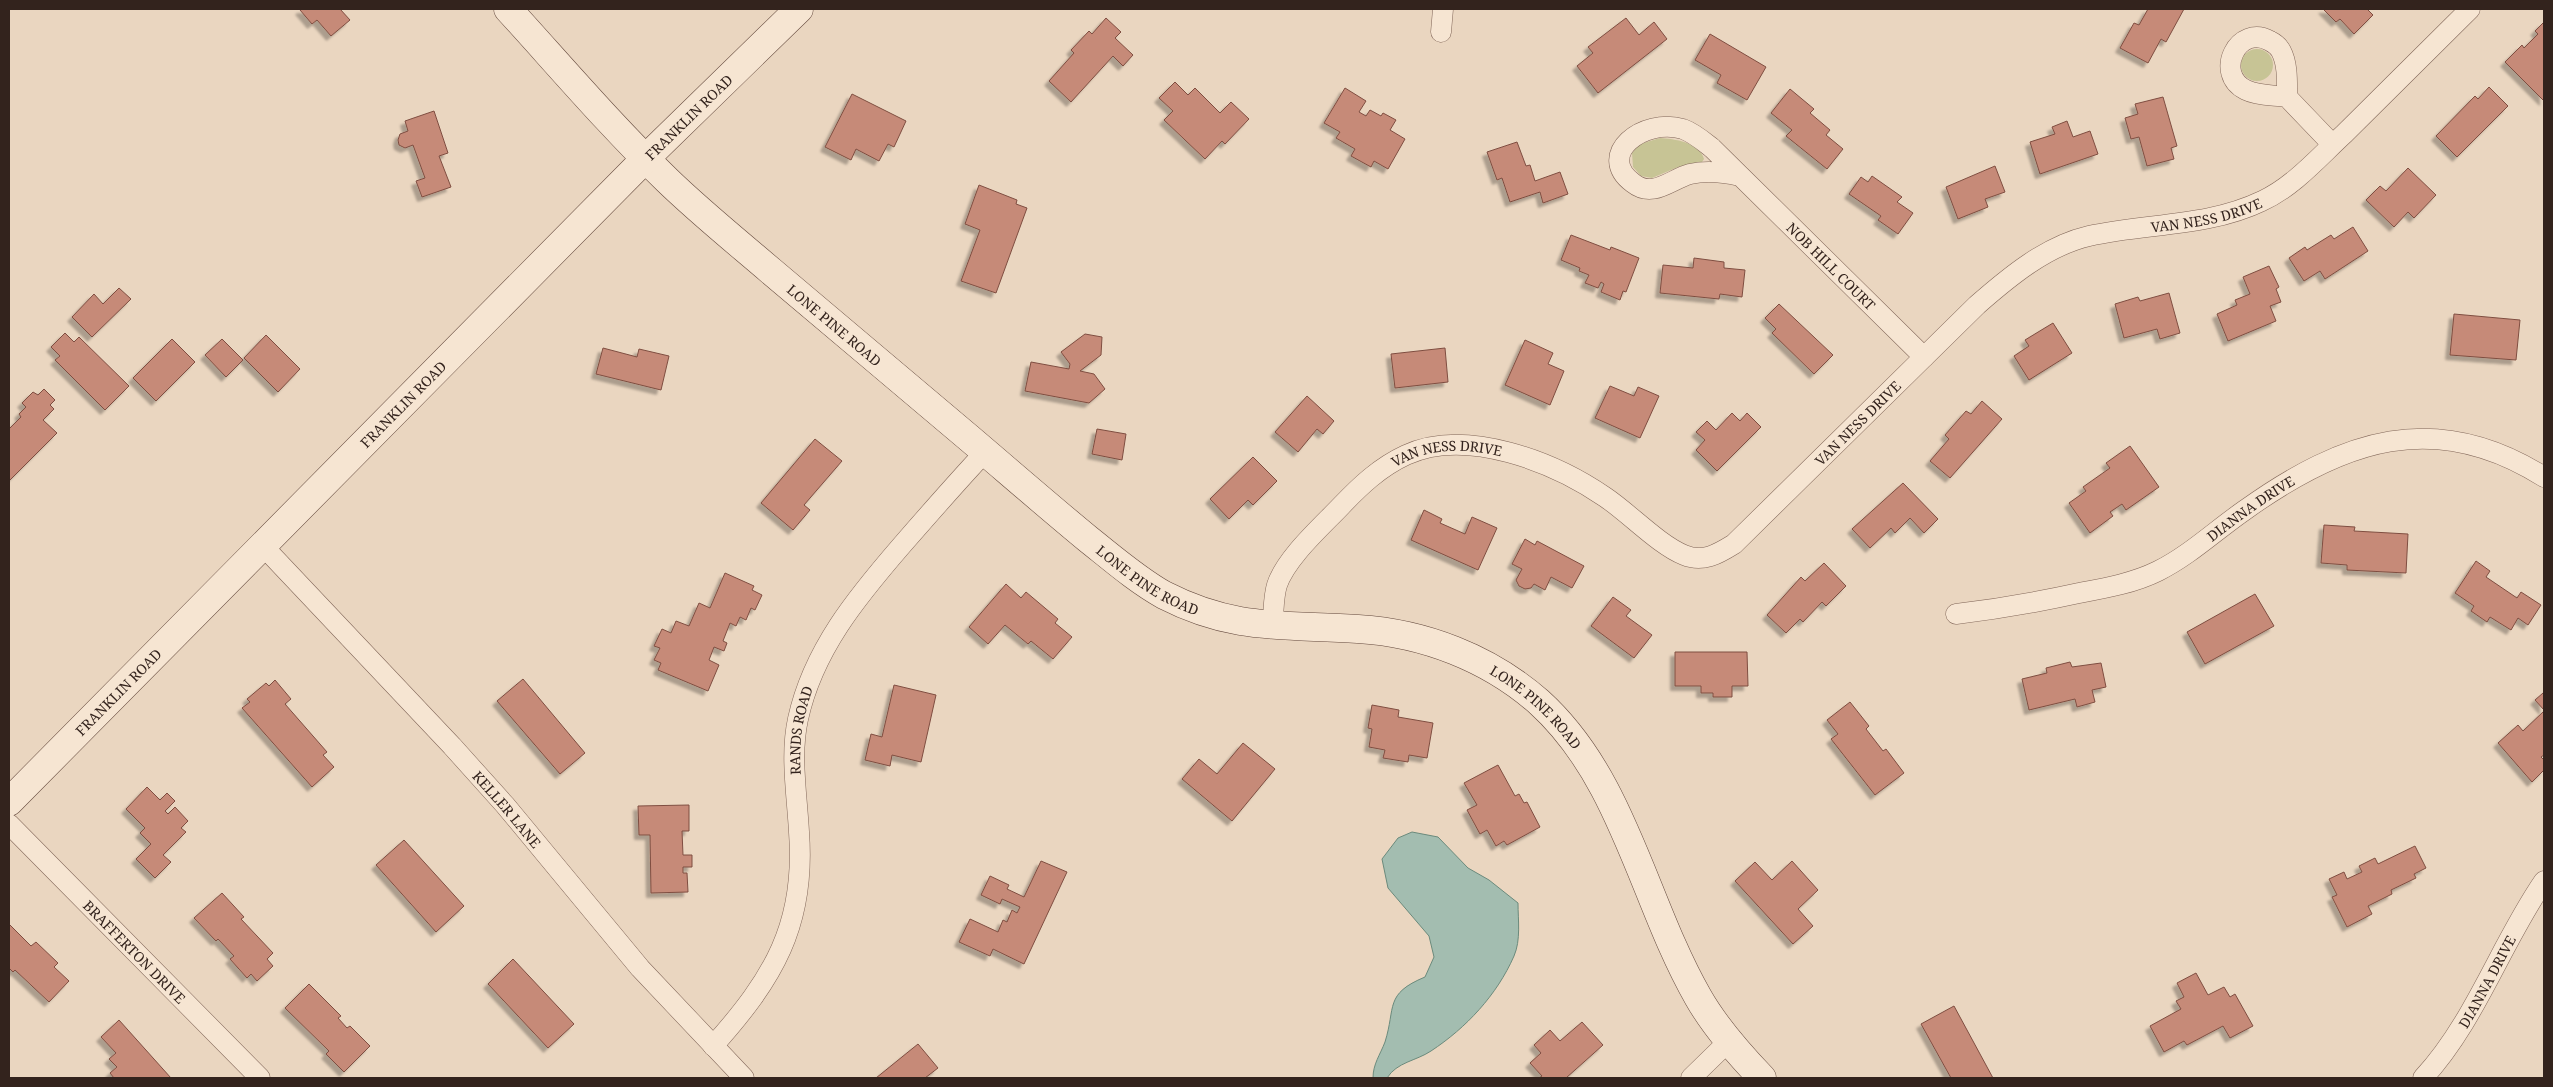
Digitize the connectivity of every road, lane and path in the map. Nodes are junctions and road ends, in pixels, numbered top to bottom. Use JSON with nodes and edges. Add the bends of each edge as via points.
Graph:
{"nodes":[{"id":1,"x":508,"y":9,"type":"edge"},
{"id":2,"x":799,"y":9,"type":"edge"},
{"id":3,"x":1443,"y":9,"type":"edge"},
{"id":4,"x":2470,"y":9,"type":"edge"},
{"id":5,"x":1441,"y":32,"type":"dead end"},
{"id":6,"x":2287,"y":97,"type":"dead end"},
{"id":7,"x":2332,"y":144,"type":"junction"},
{"id":8,"x":645,"y":159,"type":"junction"},
{"id":9,"x":1740,"y":176,"type":"junction"},
{"id":10,"x":1924,"y":357,"type":"junction"},
{"id":11,"x":985,"y":452,"type":"junction"},
{"id":12,"x":2544,"y":477,"type":"edge"},
{"id":13,"x":263,"y":546,"type":"junction"},
{"id":14,"x":1956,"y":614,"type":"dead end"},
{"id":15,"x":1272,"y":626,"type":"junction"},
{"id":16,"x":9,"y":802,"type":"edge"},
{"id":17,"x":9,"y":824,"type":"edge"},
{"id":18,"x":2544,"y":881,"type":"edge"},
{"id":19,"x":1729,"y":1042,"type":"junction"},
{"id":20,"x":713,"y":1046,"type":"junction"},
{"id":21,"x":260,"y":1078,"type":"edge"},
{"id":22,"x":744,"y":1078,"type":"edge"},
{"id":23,"x":1691,"y":1078,"type":"edge"},
{"id":24,"x":1762,"y":1078,"type":"edge"},
{"id":25,"x":2424,"y":1078,"type":"edge"}],
"edges":[{"from":1,"to":8,"type":"street","name":"LONE PINE ROAD"},
{"from":2,"to":8,"type":"street","name":"FRANKLIN ROAD"},
{"from":3,"to":5,"type":"street"},
{"from":4,"to":7,"type":"street","name":"VAN NESS DRIVE"},
{"from":6,"to":7,"type":"street"},
{"from":7,"to":10,"type":"street","name":"VAN NESS DRIVE","via":[[2264,201],[2195,221],[2088,237],[2057,248],[1993,290]]},
{"from":8,"to":11,"type":"street","name":"LONE PINE ROAD","via":[[753,256]]},
{"from":8,"to":13,"type":"street","name":"FRANKLIN ROAD"},
{"from":9,"to":9,"type":"street","name":"NOB HILL COURT","via":[[1697,136],[1676,128],[1655,126],[1642,130],[1626,142],[1622,152],[1622,167],[1627,178],[1645,190],[1654,190],[1690,174],[1722,171]]},
{"from":9,"to":10,"type":"street","name":"NOB HILL COURT"},
{"from":10,"to":15,"type":"street","name":"VAN NESS DRIVE","via":[[1734,544],[1702,558],[1685,555],[1603,495],[1536,461],[1506,451],[1470,445],[1433,447],[1407,454],[1362,485],[1289,565],[1276,587]]},
{"from":11,"to":15,"type":"street","name":"LONE PINE ROAD","via":[[1118,563],[1158,591],[1190,608]]},
{"from":11,"to":20,"type":"street","name":"RANDS ROAD","via":[[858,598],[823,652],[802,702],[795,736],[800,868],[791,925],[764,982]]},
{"from":12,"to":14,"type":"street","name":"DIANNA DRIVE","via":[[2506,456],[2450,439],[2419,438],[2374,444],[2328,460],[2291,480],[2176,561],[2140,579],[2008,608]]},
{"from":13,"to":16,"type":"street","name":"FRANKLIN ROAD"},
{"from":13,"to":20,"type":"street","name":"KELLER LANE","via":[[330,613],[452,746],[640,968]]},
{"from":15,"to":19,"type":"street","name":"LONE PINE ROAD","via":[[1359,629],[1425,640],[1484,664],[1539,702],[1575,742],[1590,765],[1686,973]]},
{"from":17,"to":21,"type":"street","name":"BRAFFERTON DRIVE"},
{"from":18,"to":25,"type":"street","name":"DIANNA DRIVE","via":[[2473,1004]]},
{"from":19,"to":23,"type":"street"},
{"from":19,"to":24,"type":"street","name":"LONE PINE ROAD"},
{"from":20,"to":22,"type":"street","name":"KELLER LANE"}]}
